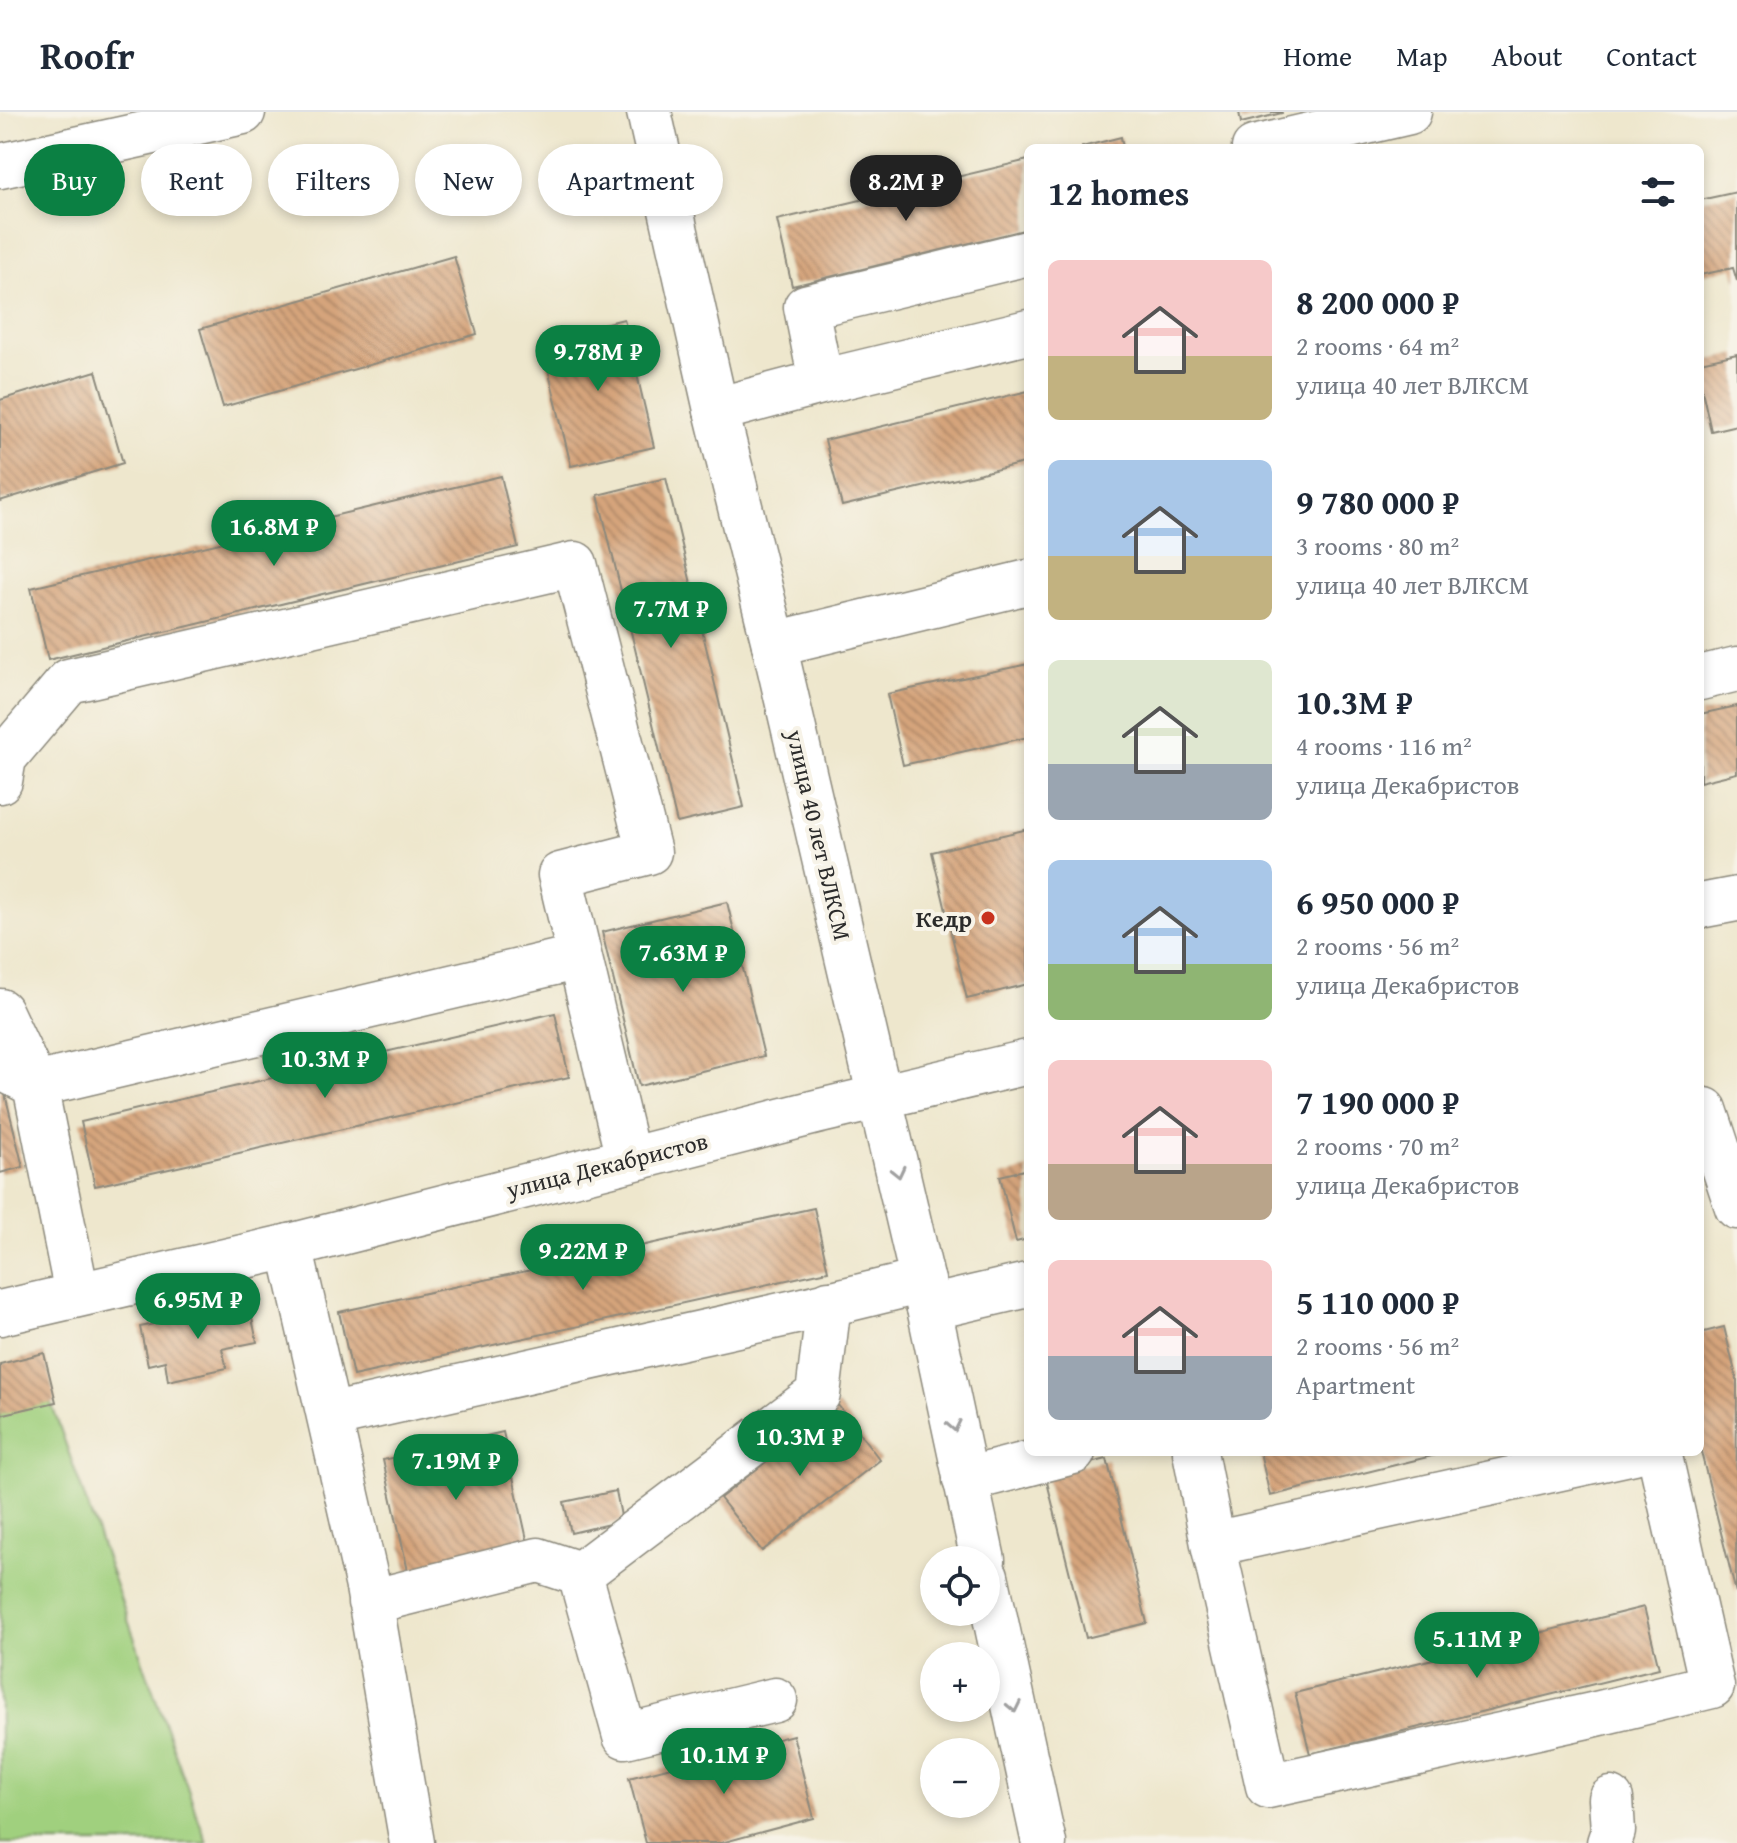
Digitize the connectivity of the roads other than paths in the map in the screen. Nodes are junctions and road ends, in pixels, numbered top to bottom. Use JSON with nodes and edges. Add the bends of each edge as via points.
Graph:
{"nodes":[{"id":1,"x":243,"y":112,"type":"edge"},
{"id":2,"x":649,"y":112,"type":"edge"},
{"id":3,"x":1409,"y":112,"type":"edge"},
{"id":4,"x":1271,"y":144,"type":"edge"},
{"id":5,"x":0,"y":166,"type":"edge"},
{"id":6,"x":1024,"y":254,"type":"edge"},
{"id":7,"x":1024,"y":333,"type":"edge"},
{"id":8,"x":821,"y":382,"type":"junction"},
{"id":9,"x":716,"y":410,"type":"junction"},
{"id":10,"x":1024,"y":583,"type":"edge"},
{"id":11,"x":774,"y":644,"type":"junction"},
{"id":12,"x":1737,"y":669,"type":"edge"},
{"id":13,"x":1704,"y":677,"type":"edge"},
{"id":14,"x":0,"y":781,"type":"edge"},
{"id":15,"x":1737,"y":899,"type":"edge"},
{"id":16,"x":1704,"y":905,"type":"edge"},
{"id":17,"x":579,"y":957,"type":"junction"},
{"id":18,"x":0,"y":1011,"type":"edge"},
{"id":19,"x":1024,"y":1063,"type":"edge"},
{"id":20,"x":18,"y":1076,"type":"edge"},
{"id":21,"x":880,"y":1096,"type":"junction"},
{"id":22,"x":1714,"y":1109,"type":"edge"},
{"id":23,"x":628,"y":1159,"type":"junction"},
{"id":24,"x":1737,"y":1207,"type":"edge"},
{"id":25,"x":290,"y":1246,"type":"junction"},
{"id":26,"x":1024,"y":1285,"type":"edge"},
{"id":27,"x":77,"y":1294,"type":"junction"},
{"id":28,"x":926,"y":1294,"type":"junction"},
{"id":29,"x":829,"y":1303,"type":"junction"},
{"id":30,"x":0,"y":1313,"type":"edge"},
{"id":31,"x":329,"y":1416,"type":"junction"},
{"id":32,"x":1058,"y":1456,"type":"edge"},
{"id":33,"x":1196,"y":1456,"type":"edge"},
{"id":34,"x":1616,"y":1456,"type":"edge"},
{"id":35,"x":1660,"y":1456,"type":"edge"},
{"id":36,"x":965,"y":1480,"type":"junction"},
{"id":37,"x":1213,"y":1544,"type":"junction"},
{"id":38,"x":980,"y":1546,"type":"edge"},
{"id":39,"x":580,"y":1574,"type":"junction"},
{"id":40,"x":370,"y":1602,"type":"junction"},
{"id":41,"x":997,"y":1626,"type":"edge"},
{"id":42,"x":775,"y":1700,"type":"dead end"},
{"id":43,"x":1611,"y":1799,"type":"dead end"},
{"id":44,"x":412,"y":1843,"type":"edge"},
{"id":45,"x":1044,"y":1843,"type":"edge"},
{"id":46,"x":1609,"y":1843,"type":"edge"}],
"edges":[{"from":1,"to":5,"type":"main road"},
{"from":2,"to":9,"type":"main road","name":"улица 40 лет ВЛКСМ"},
{"from":3,"to":4,"type":"main road"},
{"from":6,"to":8,"type":"main road","via":[[806,307]]},
{"from":7,"to":8,"type":"main road"},
{"from":8,"to":9,"type":"main road"},
{"from":9,"to":11,"type":"main road","name":"улица 40 лет ВЛКСМ"},
{"from":10,"to":11,"type":"main road"},
{"from":11,"to":21,"type":"main road","name":"улица 40 лет ВЛКСМ"},
{"from":12,"to":13,"type":"main road"},
{"from":14,"to":17,"type":"main road","via":[[4,758],[69,681],[575,564],[649,852],[560,875]]},
{"from":15,"to":16,"type":"main road"},
{"from":17,"to":20,"type":"main road"},
{"from":17,"to":23,"type":"main road"},
{"from":18,"to":20,"type":"main road"},
{"from":19,"to":21,"type":"main road","name":"улица Декабристов"},
{"from":20,"to":27,"type":"main road"},
{"from":21,"to":23,"type":"main road","name":"улица Декабристов"},
{"from":21,"to":28,"type":"main road","name":"улица 40 лет ВЛКСМ","one_way":true},
{"from":22,"to":24,"type":"main road"},
{"from":23,"to":25,"type":"main road","name":"улица Декабристов"},
{"from":25,"to":27,"type":"main road","name":"улица Декабристов"},
{"from":25,"to":31,"type":"main road"},
{"from":26,"to":28,"type":"main road"},
{"from":27,"to":30,"type":"main road","name":"улица Декабристов"},
{"from":28,"to":29,"type":"main road"},
{"from":28,"to":36,"type":"main road","name":"улица 40 лет ВЛКСМ","one_way":true},
{"from":29,"to":31,"type":"main road"},
{"from":29,"to":39,"type":"main road","via":[[818,1394]]},
{"from":31,"to":40,"type":"main road"},
{"from":32,"to":36,"type":"main road"},
{"from":33,"to":37,"type":"main road"},
{"from":34,"to":37,"type":"main road"},
{"from":35,"to":37,"type":"main road","via":[[1712,1686],[1268,1786]]},
{"from":36,"to":38,"type":"main road","name":"улица 40 лет ВЛКСМ"},
{"from":39,"to":40,"type":"main road","via":[[538,1560]]},
{"from":39,"to":42,"type":"main road","via":[[625,1736]]},
{"from":40,"to":44,"type":"main road"},
{"from":41,"to":45,"type":"main road","one_way":true},
{"from":43,"to":46,"type":"main road"}]}
